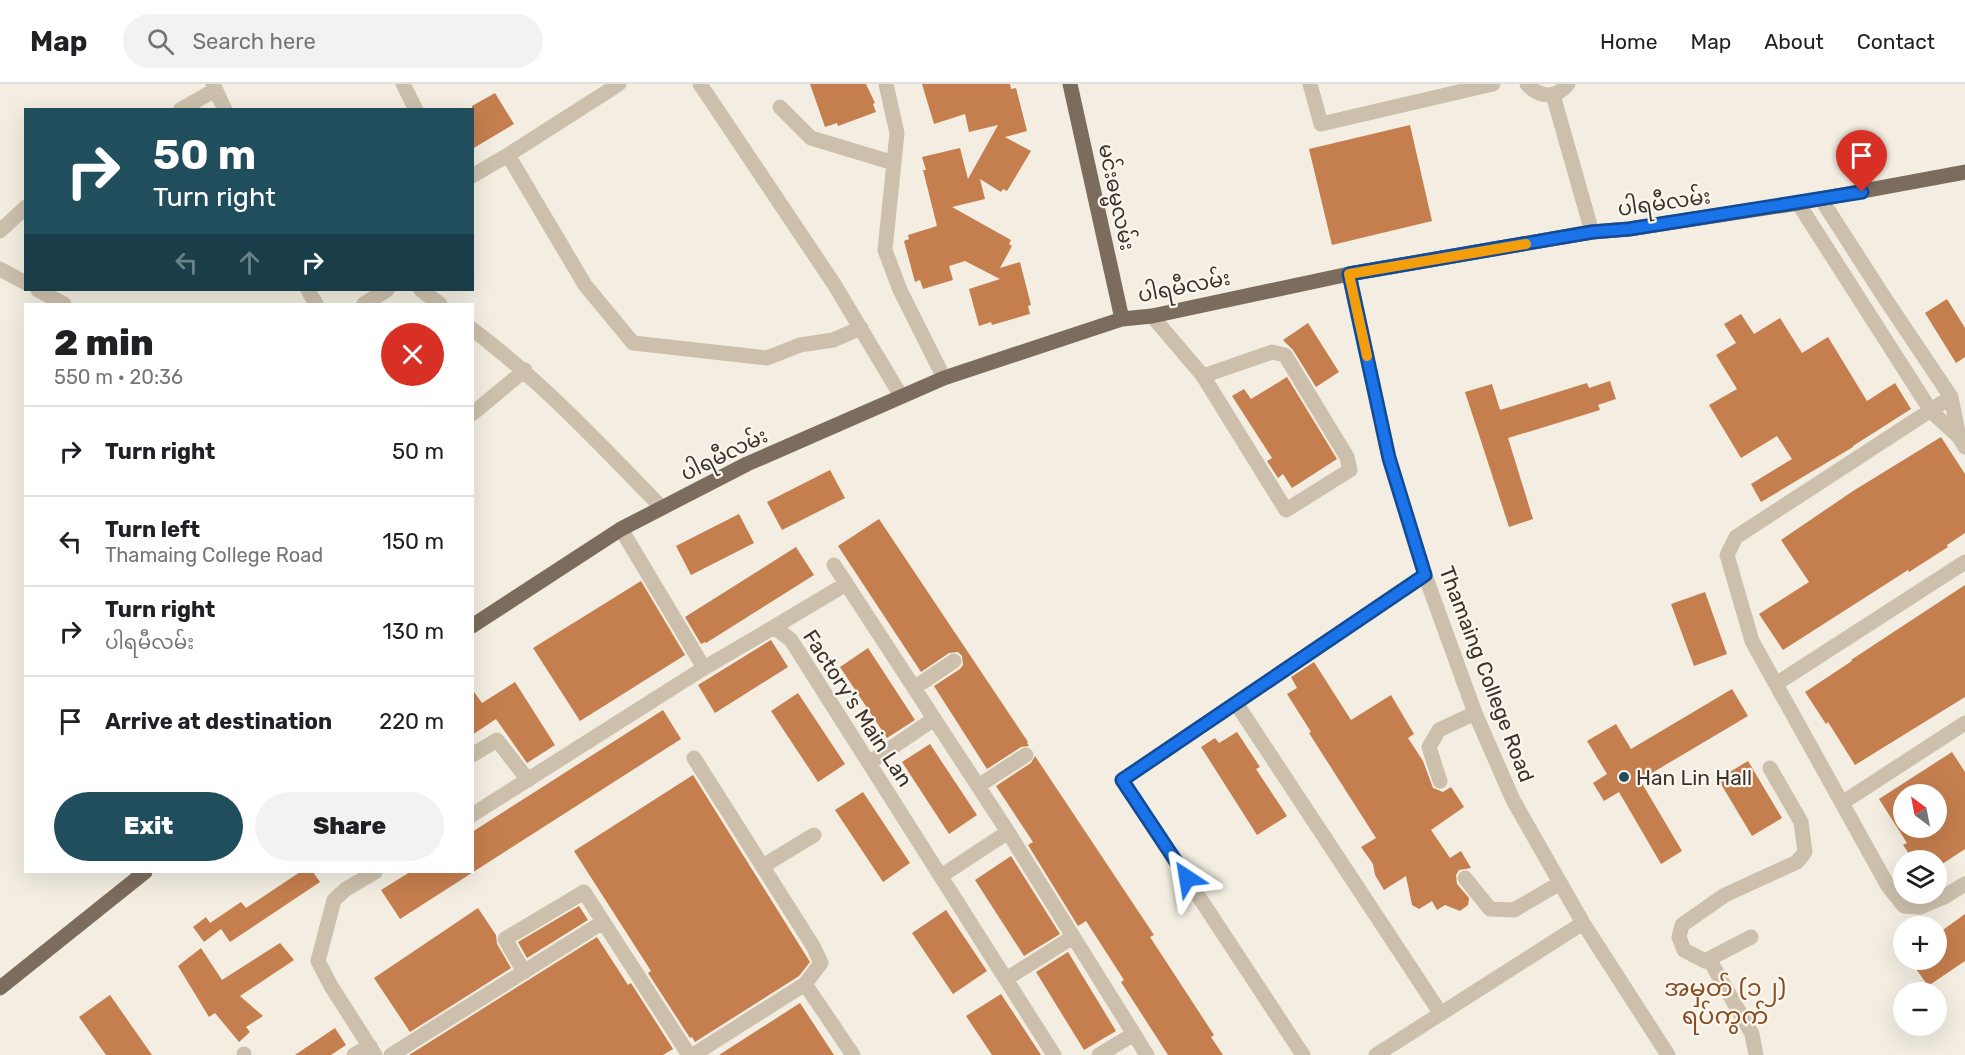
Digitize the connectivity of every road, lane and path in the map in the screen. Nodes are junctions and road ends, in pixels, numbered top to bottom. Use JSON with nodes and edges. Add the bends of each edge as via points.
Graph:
{"nodes":[{"id":1,"x":403,"y":84,"type":"edge"},
{"id":2,"x":619,"y":84,"type":"edge"},
{"id":3,"x":700,"y":84,"type":"edge"},
{"id":4,"x":886,"y":84,"type":"edge"},
{"id":5,"x":1070,"y":84,"type":"edge"},
{"id":6,"x":1310,"y":84,"type":"edge"},
{"id":7,"x":1493,"y":84,"type":"edge"},
{"id":8,"x":1527,"y":84,"type":"edge"},
{"id":9,"x":1568,"y":84,"type":"edge"},
{"id":10,"x":214,"y":87,"type":"edge"},
{"id":11,"x":1553,"y":95,"type":"junction"},
{"id":12,"x":780,"y":107,"type":"dead end"},
{"id":13,"x":183,"y":108,"type":"edge"},
{"id":14,"x":224,"y":108,"type":"edge"},
{"id":15,"x":415,"y":108,"type":"edge"},
{"id":16,"x":508,"y":155,"type":"junction"},
{"id":17,"x":894,"y":164,"type":"junction"},
{"id":18,"x":1965,"y":172,"type":"edge"},
{"id":19,"x":474,"y":175,"type":"edge"},
{"id":20,"x":1821,"y":200,"type":"junction"},
{"id":21,"x":1798,"y":203,"type":"junction"},
{"id":22,"x":24,"y":209,"type":"edge"},
{"id":23,"x":0,"y":231,"type":"edge"},
{"id":24,"x":1592,"y":232,"type":"junction"},
{"id":25,"x":0,"y":269,"type":"edge"},
{"id":26,"x":1349,"y":274,"type":"junction"},
{"id":27,"x":24,"y":282,"type":"edge"},
{"id":28,"x":40,"y":291,"type":"edge"},
{"id":29,"x":385,"y":291,"type":"edge"},
{"id":30,"x":422,"y":291,"type":"edge"},
{"id":31,"x":1884,"y":297,"type":"junction"},
{"id":32,"x":62,"y":303,"type":"edge"},
{"id":33,"x":366,"y":303,"type":"edge"},
{"id":34,"x":439,"y":303,"type":"edge"},
{"id":35,"x":1866,"y":310,"type":"junction"},
{"id":36,"x":1152,"y":316,"type":"junction"},
{"id":37,"x":1122,"y":319,"type":"junction"},
{"id":38,"x":861,"y":328,"type":"junction"},
{"id":39,"x":474,"y":331,"type":"edge"},
{"id":40,"x":525,"y":370,"type":"junction"},
{"id":41,"x":1203,"y":376,"type":"junction"},
{"id":42,"x":944,"y":378,"type":"junction"},
{"id":43,"x":901,"y":396,"type":"junction"},
{"id":44,"x":1952,"y":397,"type":"junction"},
{"id":45,"x":1931,"y":411,"type":"junction"},
{"id":46,"x":474,"y":412,"type":"edge"},
{"id":47,"x":1962,"y":442,"type":"edge"},
{"id":48,"x":662,"y":508,"type":"junction"},
{"id":49,"x":621,"y":530,"type":"junction"},
{"id":50,"x":1965,"y":562,"type":"edge"},
{"id":51,"x":834,"y":565,"type":"dead end"},
{"id":52,"x":1425,"y":575,"type":"junction"},
{"id":53,"x":846,"y":584,"type":"junction"},
{"id":54,"x":474,"y":625,"type":"edge"},
{"id":55,"x":774,"y":627,"type":"junction"},
{"id":56,"x":954,"y":661,"type":"dead end"},
{"id":57,"x":704,"y":668,"type":"junction"},
{"id":58,"x":1776,"y":684,"type":"junction"},
{"id":59,"x":914,"y":688,"type":"junction"},
{"id":60,"x":1236,"y":703,"type":"junction"},
{"id":61,"x":1474,"y":713,"type":"junction"},
{"id":62,"x":934,"y":719,"type":"junction"},
{"id":63,"x":1965,"y":723,"type":"edge"},
{"id":64,"x":474,"y":754,"type":"edge"},
{"id":65,"x":1026,"y":755,"type":"dead end"},
{"id":66,"x":694,"y":758,"type":"dead end"},
{"id":67,"x":869,"y":763,"type":"junction"},
{"id":68,"x":1770,"y":768,"type":"dead end"},
{"id":69,"x":528,"y":780,"type":"junction"},
{"id":70,"x":1440,"y":781,"type":"dead end"},
{"id":71,"x":978,"y":786,"type":"junction"},
{"id":72,"x":1842,"y":803,"type":"junction"},
{"id":73,"x":474,"y":813,"type":"edge"},
{"id":74,"x":1008,"y":832,"type":"junction"},
{"id":75,"x":813,"y":835,"type":"dead end"},
{"id":76,"x":763,"y":866,"type":"junction"},
{"id":77,"x":144,"y":873,"type":"edge"},
{"id":78,"x":373,"y":873,"type":"edge"},
{"id":79,"x":941,"y":876,"type":"junction"},
{"id":80,"x":1465,"y":878,"type":"dead end"},
{"id":81,"x":1560,"y":883,"type":"junction"},
{"id":82,"x":1965,"y":884,"type":"edge"},
{"id":83,"x":603,"y":922,"type":"junction"},
{"id":84,"x":1584,"y":923,"type":"junction"},
{"id":85,"x":1751,"y":936,"type":"dead end"},
{"id":86,"x":1073,"y":937,"type":"junction"},
{"id":87,"x":1709,"y":959,"type":"junction"},
{"id":88,"x":524,"y":972,"type":"junction"},
{"id":89,"x":1006,"y":979,"type":"junction"},
{"id":90,"x":806,"y":984,"type":"junction"},
{"id":91,"x":0,"y":988,"type":"edge"},
{"id":92,"x":1441,"y":1014,"type":"junction"},
{"id":93,"x":1134,"y":1034,"type":"junction"},
{"id":94,"x":373,"y":1050,"type":"edge"},
{"id":95,"x":354,"y":1055,"type":"edge"},
{"id":96,"x":391,"y":1055,"type":"edge"},
{"id":97,"x":691,"y":1055,"type":"edge"},
{"id":98,"x":853,"y":1055,"type":"edge"},
{"id":99,"x":1054,"y":1055,"type":"edge"},
{"id":100,"x":1099,"y":1055,"type":"edge"},
{"id":101,"x":1147,"y":1055,"type":"edge"},
{"id":102,"x":1303,"y":1055,"type":"edge"},
{"id":103,"x":1376,"y":1055,"type":"edge"},
{"id":104,"x":1668,"y":1055,"type":"edge"},
{"id":105,"x":1756,"y":1055,"type":"edge"}],
"edges":[{"from":1,"to":15,"type":"street"},
{"from":2,"to":16,"type":"street"},
{"from":3,"to":38,"type":"street"},
{"from":4,"to":17,"type":"street","via":[[897,133]]},
{"from":5,"to":37,"type":"main road","name":"မင်းဓမ္မလမ်း"},
{"from":6,"to":7,"type":"street","via":[[1321,124]]},
{"from":8,"to":11,"type":"street","via":[[1541,95]]},
{"from":9,"to":11,"type":"street"},
{"from":10,"to":13,"type":"street"},
{"from":10,"to":14,"type":"street"},
{"from":11,"to":24,"type":"street"},
{"from":12,"to":17,"type":"street","via":[[811,138]]},
{"from":16,"to":19,"type":"street"},
{"from":16,"to":38,"type":"street","via":[[585,285],[633,343],[767,358]]},
{"from":17,"to":42,"type":"street","via":[[885,250],[900,290]]},
{"from":18,"to":20,"type":"main road","name":"ပါရမီလမ်း"},
{"from":20,"to":21,"type":"main road","name":"ပါရမီလမ်း"},
{"from":20,"to":31,"type":"street"},
{"from":21,"to":24,"type":"main road","name":"ပါရမီလမ်း"},
{"from":21,"to":35,"type":"street"},
{"from":22,"to":23,"type":"street"},
{"from":24,"to":26,"type":"main road","name":"ပါရမီလမ်း"},
{"from":25,"to":27,"type":"street"},
{"from":26,"to":36,"type":"main road","name":"ပါရမီလမ်း"},
{"from":26,"to":52,"type":"street","name":"Thamaing College Road","via":[[1389,458]]},
{"from":28,"to":32,"type":"street"},
{"from":29,"to":33,"type":"street"},
{"from":30,"to":34,"type":"street"},
{"from":31,"to":35,"type":"street"},
{"from":31,"to":44,"type":"street"},
{"from":35,"to":45,"type":"street"},
{"from":36,"to":37,"type":"main road","name":"ပါရမီလမ်း"},
{"from":36,"to":41,"type":"street"},
{"from":37,"to":42,"type":"main road","name":"ပါရမီလမ်း"},
{"from":38,"to":43,"type":"street"},
{"from":39,"to":40,"type":"street"},
{"from":40,"to":46,"type":"street"},
{"from":40,"to":48,"type":"street"},
{"from":41,"to":41,"type":"street","via":[[1286,510],[1350,470],[1347,457],[1285,355],[1272,352]]},
{"from":42,"to":43,"type":"main road","name":"ပါရမီလမ်း"},
{"from":43,"to":48,"type":"main road","name":"ပါရမီလမ်း","via":[[747,464]]},
{"from":44,"to":45,"type":"street"},
{"from":44,"to":47,"type":"street"},
{"from":45,"to":47,"type":"street"},
{"from":45,"to":58,"type":"street","via":[[1736,537],[1727,555],[1752,641]]},
{"from":48,"to":49,"type":"main road","name":"ပါရမီလမ်း"},
{"from":49,"to":54,"type":"main road","name":"ပါရမီလမ်း"},
{"from":49,"to":57,"type":"street"},
{"from":50,"to":58,"type":"street"},
{"from":51,"to":53,"type":"street"},
{"from":52,"to":60,"type":"street"},
{"from":52,"to":61,"type":"street","name":"Thamaing College Road"},
{"from":53,"to":55,"type":"street"},
{"from":53,"to":59,"type":"street"},
{"from":55,"to":57,"type":"street","name":"Factory's Main Lan"},
{"from":55,"to":67,"type":"street","name":"Factory's Main Lan","via":[[791,640]]},
{"from":56,"to":59,"type":"street"},
{"from":57,"to":69,"type":"street","name":"Factory's Main Lan"},
{"from":58,"to":72,"type":"street"},
{"from":59,"to":62,"type":"street"},
{"from":60,"to":92,"type":"street"},
{"from":60,"to":102,"type":"street","via":[[1122,780]]},
{"from":61,"to":70,"type":"street","via":[[1439,730],[1430,747]]},
{"from":61,"to":81,"type":"street","name":"Thamaing College Road","via":[[1513,800]]},
{"from":62,"to":67,"type":"street"},
{"from":62,"to":71,"type":"street"},
{"from":63,"to":72,"type":"street"},
{"from":64,"to":69,"type":"street","via":[[497,740]]},
{"from":65,"to":71,"type":"street"},
{"from":66,"to":76,"type":"street"},
{"from":67,"to":79,"type":"street","name":"Factory's Main Lan"},
{"from":68,"to":87,"type":"street","via":[[1801,822],[1805,852],[1797,862],[1725,895],[1682,925],[1679,937],[1684,950],[1705,961]]},
{"from":69,"to":73,"type":"street","name":"Factory's Main Lan"},
{"from":71,"to":74,"type":"street"},
{"from":72,"to":82,"type":"street","via":[[1888,886],[1904,906],[1920,907]]},
{"from":74,"to":79,"type":"street"},
{"from":74,"to":86,"type":"street"},
{"from":75,"to":76,"type":"street"},
{"from":76,"to":90,"type":"street","via":[[821,963]]},
{"from":77,"to":91,"type":"main road"},
{"from":78,"to":94,"type":"street","via":[[334,900],[318,960]]},
{"from":79,"to":89,"type":"street","name":"Factory's Main Lan"},
{"from":80,"to":81,"type":"street","via":[[1490,909],[1514,910]]},
{"from":81,"to":84,"type":"street","name":"Thamaing College Road"},
{"from":83,"to":88,"type":"street"},
{"from":83,"to":88,"type":"street","via":[[584,892],[505,939]]},
{"from":83,"to":97,"type":"street"},
{"from":84,"to":92,"type":"street"},
{"from":84,"to":104,"type":"street","name":"Thamaing College Road"},
{"from":85,"to":87,"type":"street"},
{"from":86,"to":89,"type":"street"},
{"from":86,"to":93,"type":"street"},
{"from":87,"to":105,"type":"street","via":[[1752,1034]]},
{"from":88,"to":96,"type":"street"},
{"from":89,"to":99,"type":"street","name":"Factory's Main Lan"},
{"from":90,"to":97,"type":"street"},
{"from":90,"to":98,"type":"street"},
{"from":92,"to":103,"type":"street"},
{"from":93,"to":100,"type":"street"},
{"from":93,"to":101,"type":"street"},
{"from":94,"to":95,"type":"street"}]}
